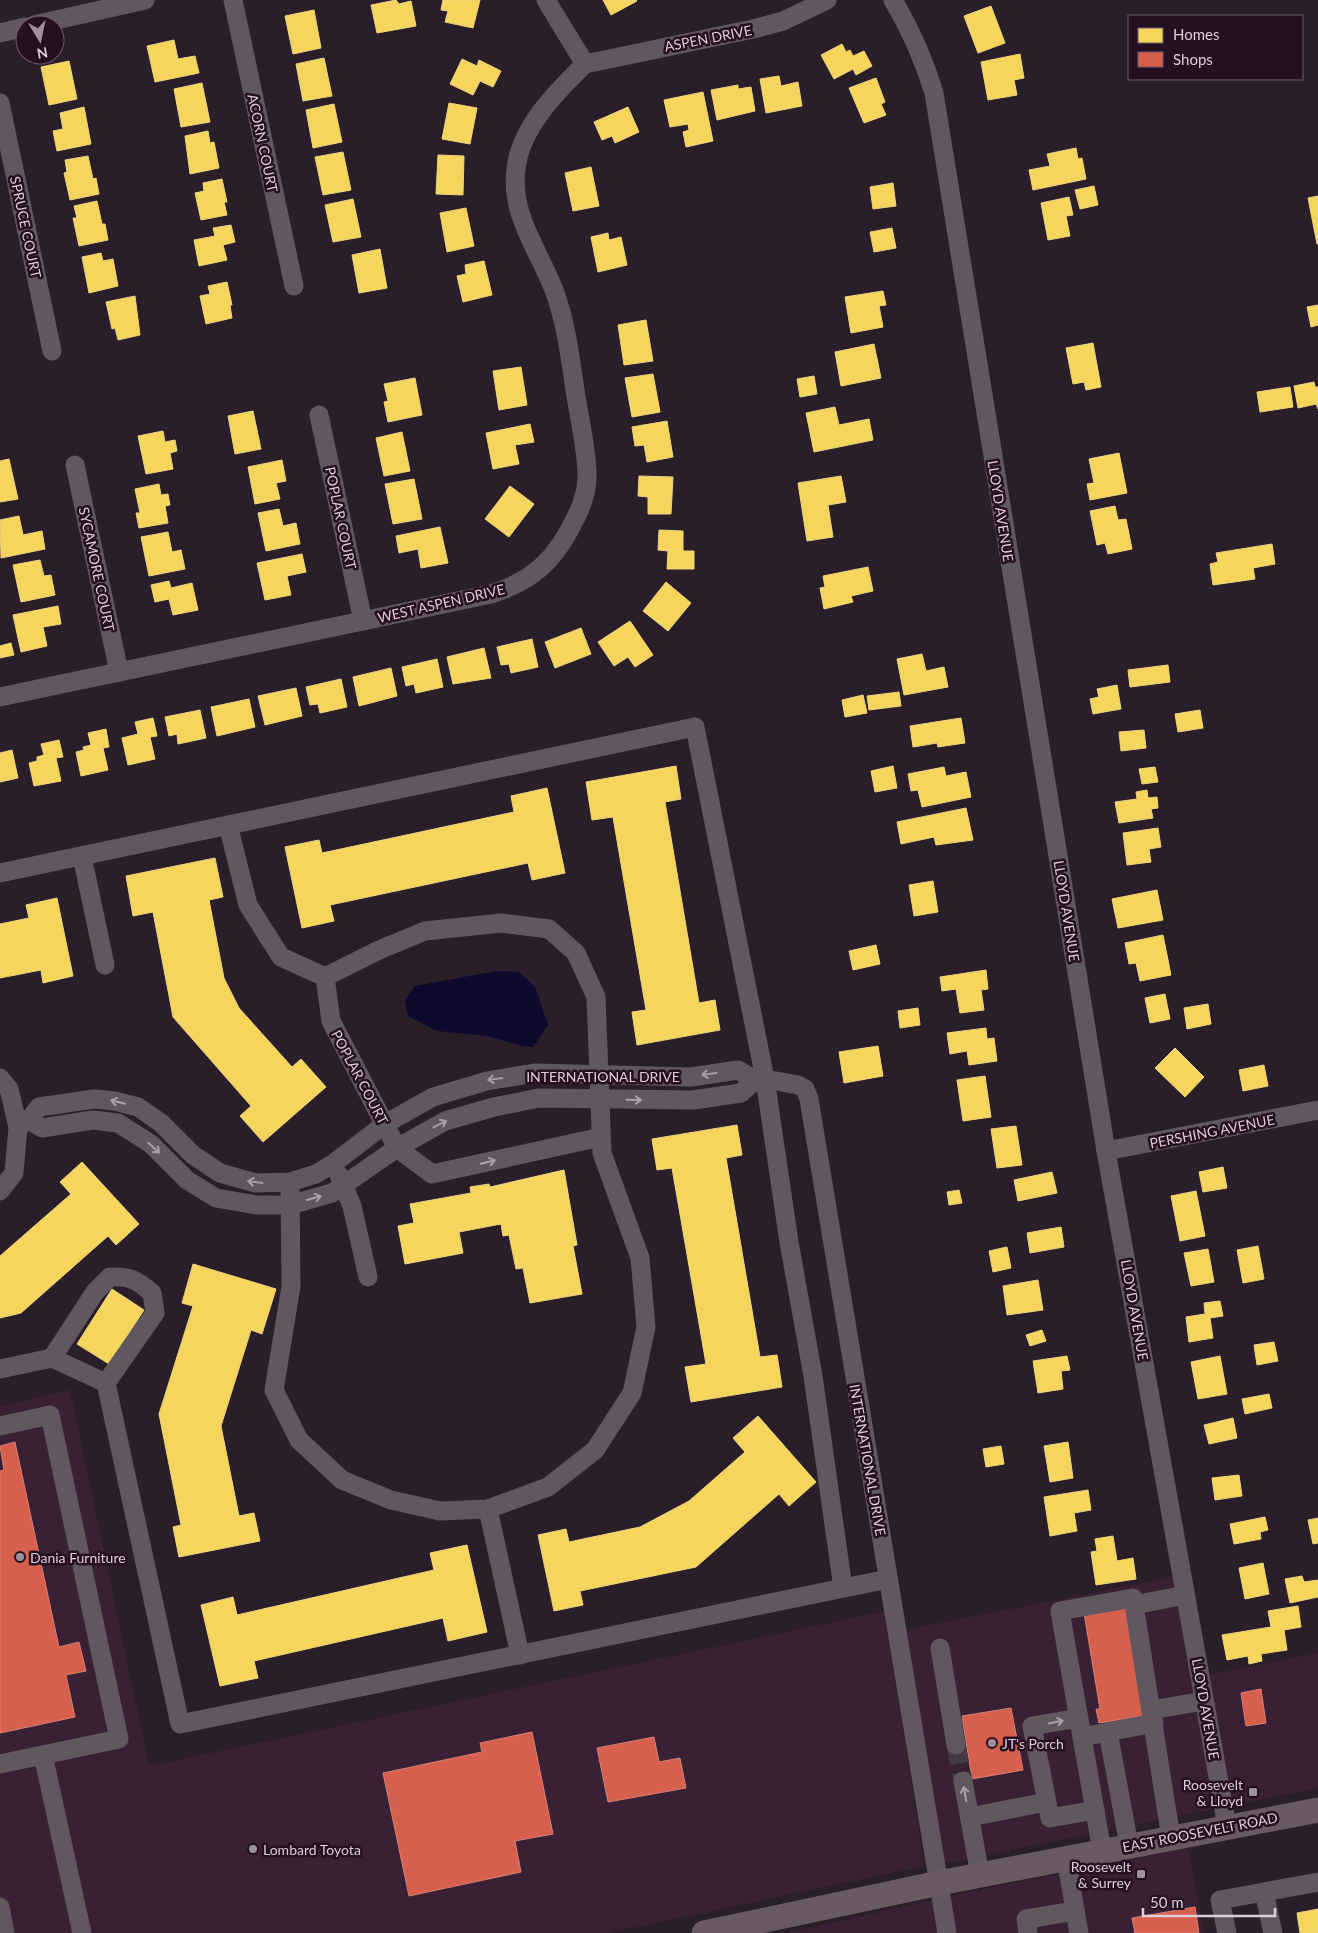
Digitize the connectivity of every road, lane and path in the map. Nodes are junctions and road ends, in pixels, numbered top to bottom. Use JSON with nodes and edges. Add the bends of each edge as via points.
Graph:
{"nodes":[{"id":1,"x":145,"y":0,"type":"edge"},
{"id":2,"x":233,"y":0,"type":"edge"},
{"id":3,"x":546,"y":0,"type":"edge"},
{"id":4,"x":827,"y":0,"type":"edge"},
{"id":5,"x":893,"y":0,"type":"edge"},
{"id":6,"x":65,"y":18,"type":"edge"},
{"id":7,"x":15,"y":29,"type":"edge"},
{"id":8,"x":0,"y":33,"type":"edge"},
{"id":9,"x":585,"y":64,"type":"junction"},
{"id":10,"x":0,"y":103,"type":"edge"},
{"id":11,"x":294,"y":286,"type":"dead end"},
{"id":12,"x":52,"y":351,"type":"dead end"},
{"id":13,"x":319,"y":415,"type":"dead end"},
{"id":14,"x":75,"y":465,"type":"dead end"},
{"id":15,"x":363,"y":620,"type":"junction"},
{"id":16,"x":119,"y":672,"type":"junction"},
{"id":17,"x":0,"y":697,"type":"edge"},
{"id":18,"x":228,"y":825,"type":"junction"},
{"id":19,"x":82,"y":856,"type":"junction"},
{"id":20,"x":0,"y":873,"type":"edge"},
{"id":21,"x":105,"y":965,"type":"dead end"},
{"id":22,"x":325,"y":977,"type":"junction"},
{"id":23,"x":600,"y":1076,"type":"junction"},
{"id":24,"x":0,"y":1078,"type":"edge"},
{"id":25,"x":760,"y":1079,"type":"junction"},
{"id":26,"x":601,"y":1099,"type":"junction"},
{"id":27,"x":1318,"y":1110,"type":"edge"},
{"id":28,"x":23,"y":1124,"type":"junction"},
{"id":29,"x":385,"y":1124,"type":"junction"},
{"id":30,"x":601,"y":1137,"type":"junction"},
{"id":31,"x":397,"y":1148,"type":"junction"},
{"id":32,"x":1106,"y":1151,"type":"junction"},
{"id":33,"x":334,"y":1163,"type":"junction"},
{"id":34,"x":290,"y":1182,"type":"junction"},
{"id":35,"x":343,"y":1185,"type":"junction"},
{"id":36,"x":0,"y":1191,"type":"edge"},
{"id":37,"x":290,"y":1205,"type":"junction"},
{"id":38,"x":368,"y":1277,"type":"dead end"},
{"id":39,"x":52,"y":1358,"type":"junction"},
{"id":40,"x":0,"y":1369,"type":"edge"},
{"id":41,"x":106,"y":1383,"type":"junction"},
{"id":42,"x":0,"y":1426,"type":"edge"},
{"id":43,"x":488,"y":1509,"type":"junction"},
{"id":44,"x":888,"y":1579,"type":"junction"},
{"id":45,"x":843,"y":1588,"type":"junction"},
{"id":46,"x":1186,"y":1595,"type":"junction"},
{"id":47,"x":1134,"y":1605,"type":"junction"},
{"id":48,"x":940,"y":1648,"type":"dead end"},
{"id":49,"x":520,"y":1654,"type":"junction"},
{"id":50,"x":1204,"y":1701,"type":"junction"},
{"id":51,"x":1152,"y":1717,"type":"junction"},
{"id":52,"x":1079,"y":1718,"type":"junction"},
{"id":53,"x":1108,"y":1732,"type":"junction"},
{"id":54,"x":1082,"y":1737,"type":"junction"},
{"id":55,"x":956,"y":1744,"type":"tunnel mouth"},
{"id":56,"x":43,"y":1755,"type":"junction"},
{"id":57,"x":0,"y":1764,"type":"edge"},
{"id":58,"x":963,"y":1781,"type":"tunnel mouth"},
{"id":59,"x":1046,"y":1802,"type":"junction"},
{"id":60,"x":1095,"y":1810,"type":"junction"},
{"id":61,"x":1318,"y":1810,"type":"edge"},
{"id":62,"x":970,"y":1817,"type":"junction"},
{"id":63,"x":1227,"y":1827,"type":"junction"},
{"id":64,"x":1171,"y":1838,"type":"junction"},
{"id":65,"x":1129,"y":1845,"type":"junction"},
{"id":66,"x":1102,"y":1851,"type":"junction"},
{"id":67,"x":1066,"y":1858,"type":"junction"},
{"id":68,"x":980,"y":1875,"type":"junction"},
{"id":69,"x":1318,"y":1882,"type":"edge"},
{"id":70,"x":939,"y":1883,"type":"junction"},
{"id":71,"x":1264,"y":1892,"type":"junction"},
{"id":72,"x":0,"y":1907,"type":"edge"},
{"id":73,"x":1075,"y":1911,"type":"junction"},
{"id":74,"x":5,"y":1933,"type":"edge"},
{"id":75,"x":82,"y":1933,"type":"edge"},
{"id":76,"x":704,"y":1933,"type":"edge"},
{"id":77,"x":947,"y":1933,"type":"edge"},
{"id":78,"x":1028,"y":1933,"type":"edge"},
{"id":79,"x":1079,"y":1933,"type":"edge"},
{"id":80,"x":1227,"y":1933,"type":"edge"},
{"id":81,"x":1272,"y":1933,"type":"edge"}],
"edges":[{"from":1,"to":6,"type":"street"},
{"from":2,"to":11,"type":"street","name":"ACORN COURT"},
{"from":3,"to":9,"type":"street"},
{"from":4,"to":9,"type":"street","name":"ASPEN DRIVE","via":[[783,21],[753,29]]},
{"from":5,"to":32,"type":"street","name":"LLOYD AVENUE","via":[[922,54],[936,101]]},
{"from":7,"to":8,"type":"street"},
{"from":9,"to":15,"type":"street","name":"WEST ASPEN DRIVE","via":[[552,96],[524,140],[515,178],[516,201],[523,224],[554,291],[567,341],[587,472],[584,502],[564,543],[538,571],[517,585],[491,594]]},
{"from":10,"to":12,"type":"street","name":"SPRUCE COURT"},
{"from":13,"to":15,"type":"street","name":"POPLAR COURT"},
{"from":14,"to":16,"type":"street","name":"SYCAMORE COURT"},
{"from":15,"to":16,"type":"street","name":"WEST ASPEN DRIVE"},
{"from":16,"to":17,"type":"street","name":"WEST ASPEN DRIVE"},
{"from":18,"to":19,"type":"street"},
{"from":18,"to":22,"type":"street","via":[[248,905],[281,957]]},
{"from":18,"to":25,"type":"street","via":[[695,728]]},
{"from":19,"to":20,"type":"street"},
{"from":19,"to":21,"type":"street"},
{"from":22,"to":23,"type":"street","via":[[425,931],[501,923],[549,929],[576,954],[596,997]]},
{"from":22,"to":29,"type":"street","name":"POPLAR COURT","via":[[331,1021]]},
{"from":25,"to":23,"type":"street","name":"INTERNATIONAL DRIVE","one_way":true,"via":[[738,1070],[691,1077]]},
{"from":23,"to":26,"type":"street"},
{"from":23,"to":29,"type":"street","name":"INTERNATIONAL DRIVE","one_way":true,"via":[[535,1074],[487,1080],[434,1097]]},
{"from":24,"to":28,"type":"street","via":[[9,1090]]},
{"from":26,"to":25,"type":"street","name":"INTERNATIONAL DRIVE","one_way":true,"via":[[693,1100],[742,1093]]},
{"from":25,"to":44,"type":"street","name":"INTERNATIONAL DRIVE","via":[[798,1084],[805,1089],[809,1099]]},
{"from":25,"to":45,"type":"street","via":[[814,1376]]},
{"from":26,"to":30,"type":"street"},
{"from":31,"to":26,"type":"street","name":"INTERNATIONAL DRIVE","one_way":true,"via":[[446,1121],[494,1107],[540,1098]]},
{"from":27,"to":32,"type":"street","name":"PERSHING AVENUE"},
{"from":34,"to":28,"type":"street","name":"INTERNATIONAL DRIVE","one_way":true,"via":[[256,1183],[220,1173],[193,1155],[161,1123],[138,1107],[115,1101],[94,1098],[39,1107]]},
{"from":28,"to":36,"type":"street","via":[[14,1173]]},
{"from":28,"to":37,"type":"street","name":"INTERNATIONAL DRIVE","one_way":true,"via":[[42,1128],[93,1120],[118,1124],[151,1144],[187,1180],[216,1198],[256,1205]]},
{"from":29,"to":31,"type":"street","name":"POPLAR COURT"},
{"from":29,"to":33,"type":"street","name":"INTERNATIONAL DRIVE"},
{"from":31,"to":30,"type":"street","one_way":true,"via":[[432,1174]]},
{"from":30,"to":43,"type":"street","via":[[602,1153],[640,1258],[646,1327],[632,1393],[595,1450],[548,1487]]},
{"from":31,"to":35,"type":"street","name":"INTERNATIONAL DRIVE"},
{"from":32,"to":46,"type":"street","name":"LLOYD AVENUE"},
{"from":33,"to":34,"type":"street","name":"INTERNATIONAL DRIVE","via":[[316,1174]]},
{"from":33,"to":35,"type":"street"},
{"from":34,"to":37,"type":"street"},
{"from":37,"to":35,"type":"street","name":"INTERNATIONAL DRIVE","one_way":true,"via":[[332,1193]]},
{"from":35,"to":38,"type":"street","via":[[352,1206]]},
{"from":37,"to":43,"type":"street","via":[[291,1286],[274,1390],[299,1440],[342,1480],[391,1500],[440,1511]]},
{"from":39,"to":40,"type":"street"},
{"from":39,"to":41,"type":"street"},
{"from":39,"to":41,"type":"street","via":[[95,1292],[110,1277],[127,1276],[152,1293],[155,1312]]},
{"from":41,"to":49,"type":"street","via":[[180,1724]]},
{"from":42,"to":56,"type":"street","via":[[50,1415],[119,1739]]},
{"from":43,"to":49,"type":"street"},
{"from":44,"to":45,"type":"street"},
{"from":44,"to":70,"type":"street","name":"INTERNATIONAL DRIVE"},
{"from":45,"to":49,"type":"street"},
{"from":46,"to":47,"type":"street"},
{"from":46,"to":50,"type":"street","name":"LLOYD AVENUE"},
{"from":47,"to":51,"type":"street"},
{"from":47,"to":52,"type":"street","via":[[1133,1598],[1060,1611]]},
{"from":48,"to":55,"type":"street"},
{"from":50,"to":51,"type":"street"},
{"from":50,"to":63,"type":"street","name":"LLOYD AVENUE"},
{"from":51,"to":53,"type":"street"},
{"from":51,"to":64,"type":"street"},
{"from":52,"to":54,"type":"street"},
{"from":59,"to":52,"type":"street","one_way":true,"via":[[1032,1726]]},
{"from":53,"to":54,"type":"street"},
{"from":53,"to":65,"type":"street"},
{"from":54,"to":60,"type":"street"},
{"from":56,"to":57,"type":"street"},
{"from":56,"to":75,"type":"street"},
{"from":62,"to":58,"type":"street","one_way":true},
{"from":59,"to":60,"type":"street","via":[[1050,1818]]},
{"from":59,"to":62,"type":"street"},
{"from":60,"to":66,"type":"street"},
{"from":61,"to":63,"type":"main road","name":"EAST ROOSEVELT ROAD"},
{"from":62,"to":68,"type":"street"},
{"from":63,"to":64,"type":"main road","name":"EAST ROOSEVELT ROAD"},
{"from":64,"to":65,"type":"main road","name":"EAST ROOSEVELT ROAD"},
{"from":65,"to":66,"type":"main road","name":"EAST ROOSEVELT ROAD"},
{"from":66,"to":67,"type":"main road","name":"EAST ROOSEVELT ROAD"},
{"from":67,"to":68,"type":"main road","name":"EAST ROOSEVELT ROAD"},
{"from":67,"to":73,"type":"street"},
{"from":68,"to":70,"type":"main road","name":"EAST ROOSEVELT ROAD"},
{"from":69,"to":71,"type":"street"},
{"from":70,"to":76,"type":"main road","name":"EAST ROOSEVELT ROAD"},
{"from":70,"to":77,"type":"street","name":"INTERNATIONAL DRIVE"},
{"from":71,"to":80,"type":"street","via":[[1220,1900]]},
{"from":71,"to":81,"type":"street"},
{"from":72,"to":74,"type":"street"},
{"from":73,"to":78,"type":"street","via":[[1026,1919]]},
{"from":73,"to":79,"type":"street"}]}
